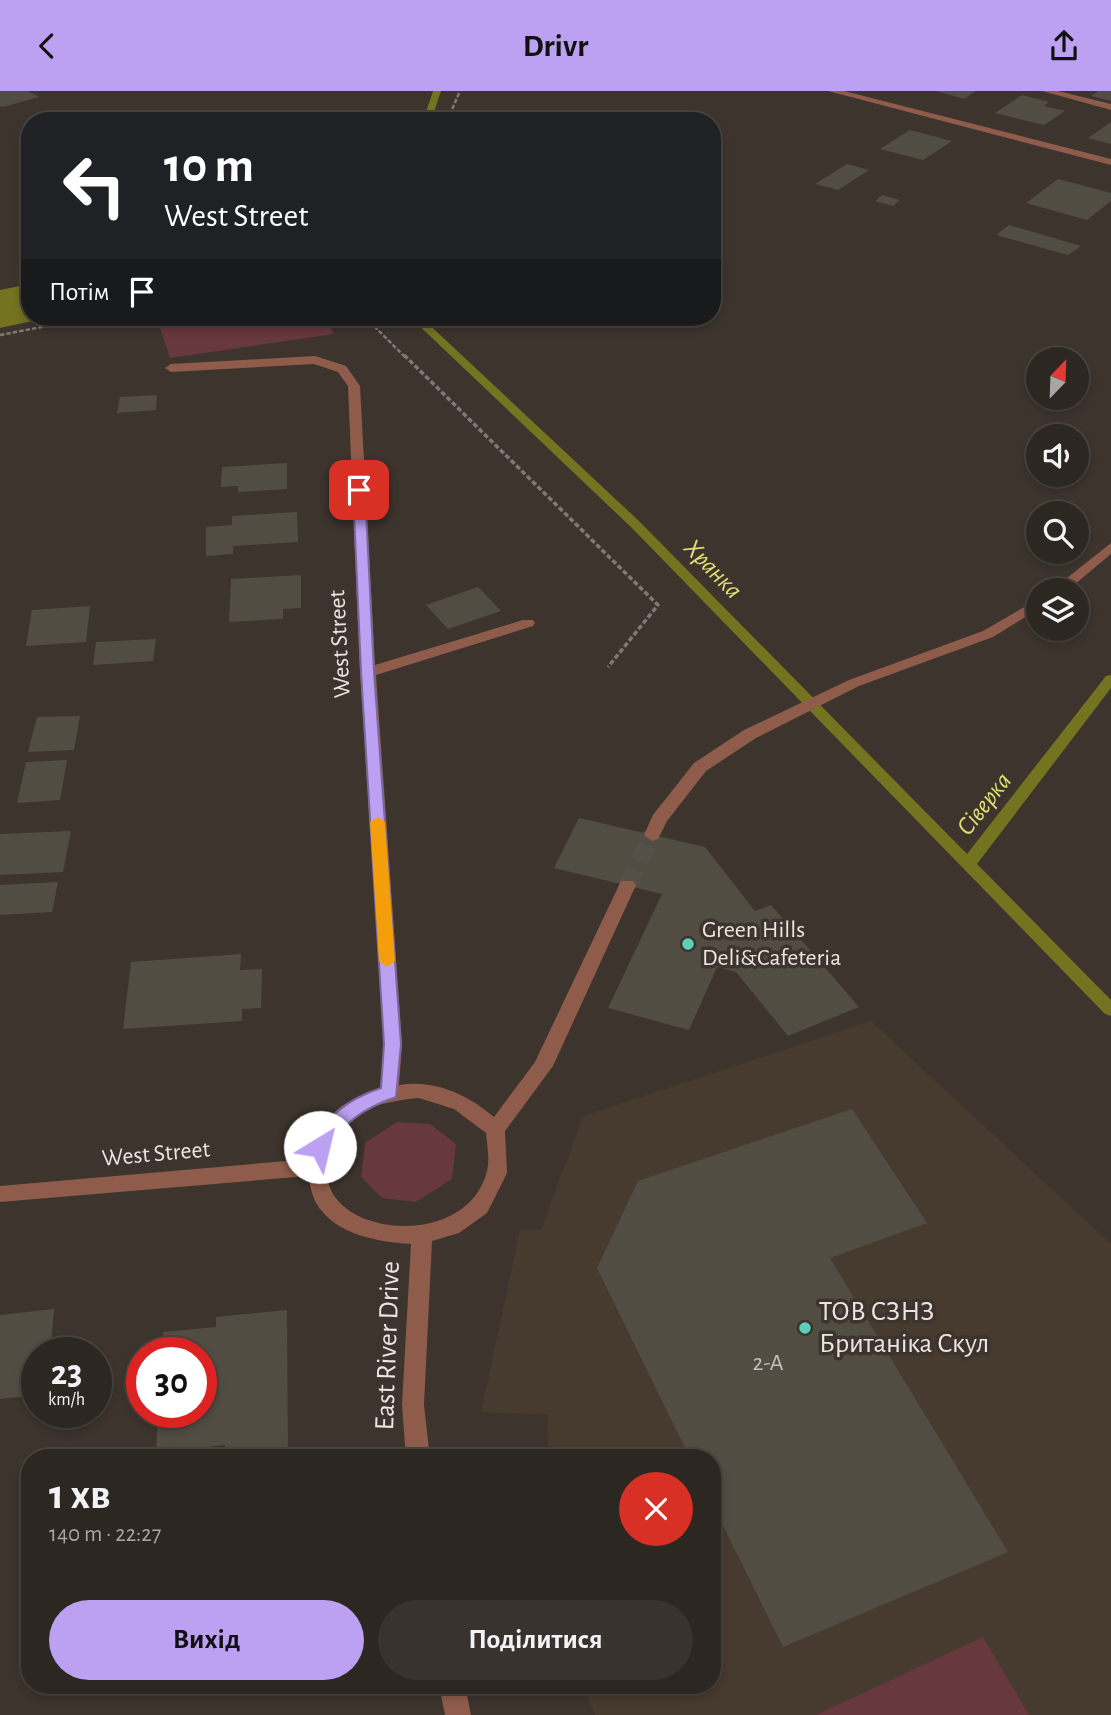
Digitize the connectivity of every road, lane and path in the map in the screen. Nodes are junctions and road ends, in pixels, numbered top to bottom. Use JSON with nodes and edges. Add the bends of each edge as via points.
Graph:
{"nodes":[{"id":1,"x":460,"y":91,"type":"edge"},
{"id":2,"x":833,"y":91,"type":"edge"},
{"id":3,"x":1047,"y":91,"type":"edge"},
{"id":4,"x":1111,"y":107,"type":"edge"},
{"id":5,"x":451,"y":112,"type":"edge"},
{"id":6,"x":1111,"y":162,"type":"edge"},
{"id":7,"x":47,"y":326,"type":"edge"},
{"id":8,"x":374,"y":326,"type":"edge"},
{"id":9,"x":0,"y":335,"type":"edge"},
{"id":10,"x":171,"y":367,"type":"dead end"},
{"id":11,"x":1111,"y":547,"type":"edge"},
{"id":12,"x":1074,"y":578,"type":"edge"},
{"id":13,"x":1026,"y":610,"type":"edge"},
{"id":14,"x":527,"y":622,"type":"dead end"},
{"id":15,"x":608,"y":667,"type":"dead end"},
{"id":16,"x":368,"y":672,"type":"junction"},
{"id":17,"x":652,"y":835,"type":"tunnel mouth"},
{"id":18,"x":627,"y":885,"type":"tunnel mouth"},
{"id":19,"x":389,"y":1092,"type":"junction"},
{"id":20,"x":495,"y":1130,"type":"junction"},
{"id":21,"x":317,"y":1167,"type":"junction"},
{"id":22,"x":0,"y":1194,"type":"edge"},
{"id":23,"x":422,"y":1236,"type":"junction"},
{"id":24,"x":417,"y":1449,"type":"edge"},
{"id":25,"x":454,"y":1694,"type":"edge"},
{"id":26,"x":458,"y":1715,"type":"edge"}],
"edges":[{"from":1,"to":5,"type":"path"},
{"from":2,"to":6,"type":"street"},
{"from":3,"to":4,"type":"street"},
{"from":7,"to":9,"type":"path"},
{"from":8,"to":15,"type":"path","via":[[658,605]]},
{"from":10,"to":16,"type":"street","name":"West Street","via":[[314,360],[342,369],[354,386]]},
{"from":11,"to":12,"type":"street"},
{"from":13,"to":17,"type":"street","via":[[988,634],[854,683],[750,734],[700,767],[659,819]]},
{"from":14,"to":16,"type":"street"},
{"from":16,"to":19,"type":"street","name":"West Street","via":[[393,1044]]},
{"from":18,"to":20,"type":"street","via":[[543,1066]]},
{"from":19,"to":20,"type":"street","via":[[419,1090],[448,1096],[472,1108]]},
{"from":19,"to":21,"type":"street","via":[[366,1100],[331,1128],[320,1147]]},
{"from":20,"to":23,"type":"street","via":[[498,1171],[489,1193],[472,1213],[450,1227]]},
{"from":21,"to":22,"type":"street","name":"West Street"},
{"from":21,"to":23,"type":"street","via":[[321,1191],[336,1213],[360,1229],[390,1237]]},
{"from":23,"to":24,"type":"street","name":"Еаst Rіvеr Drive","via":[[412,1405]]},
{"from":25,"to":26,"type":"street"}]}
